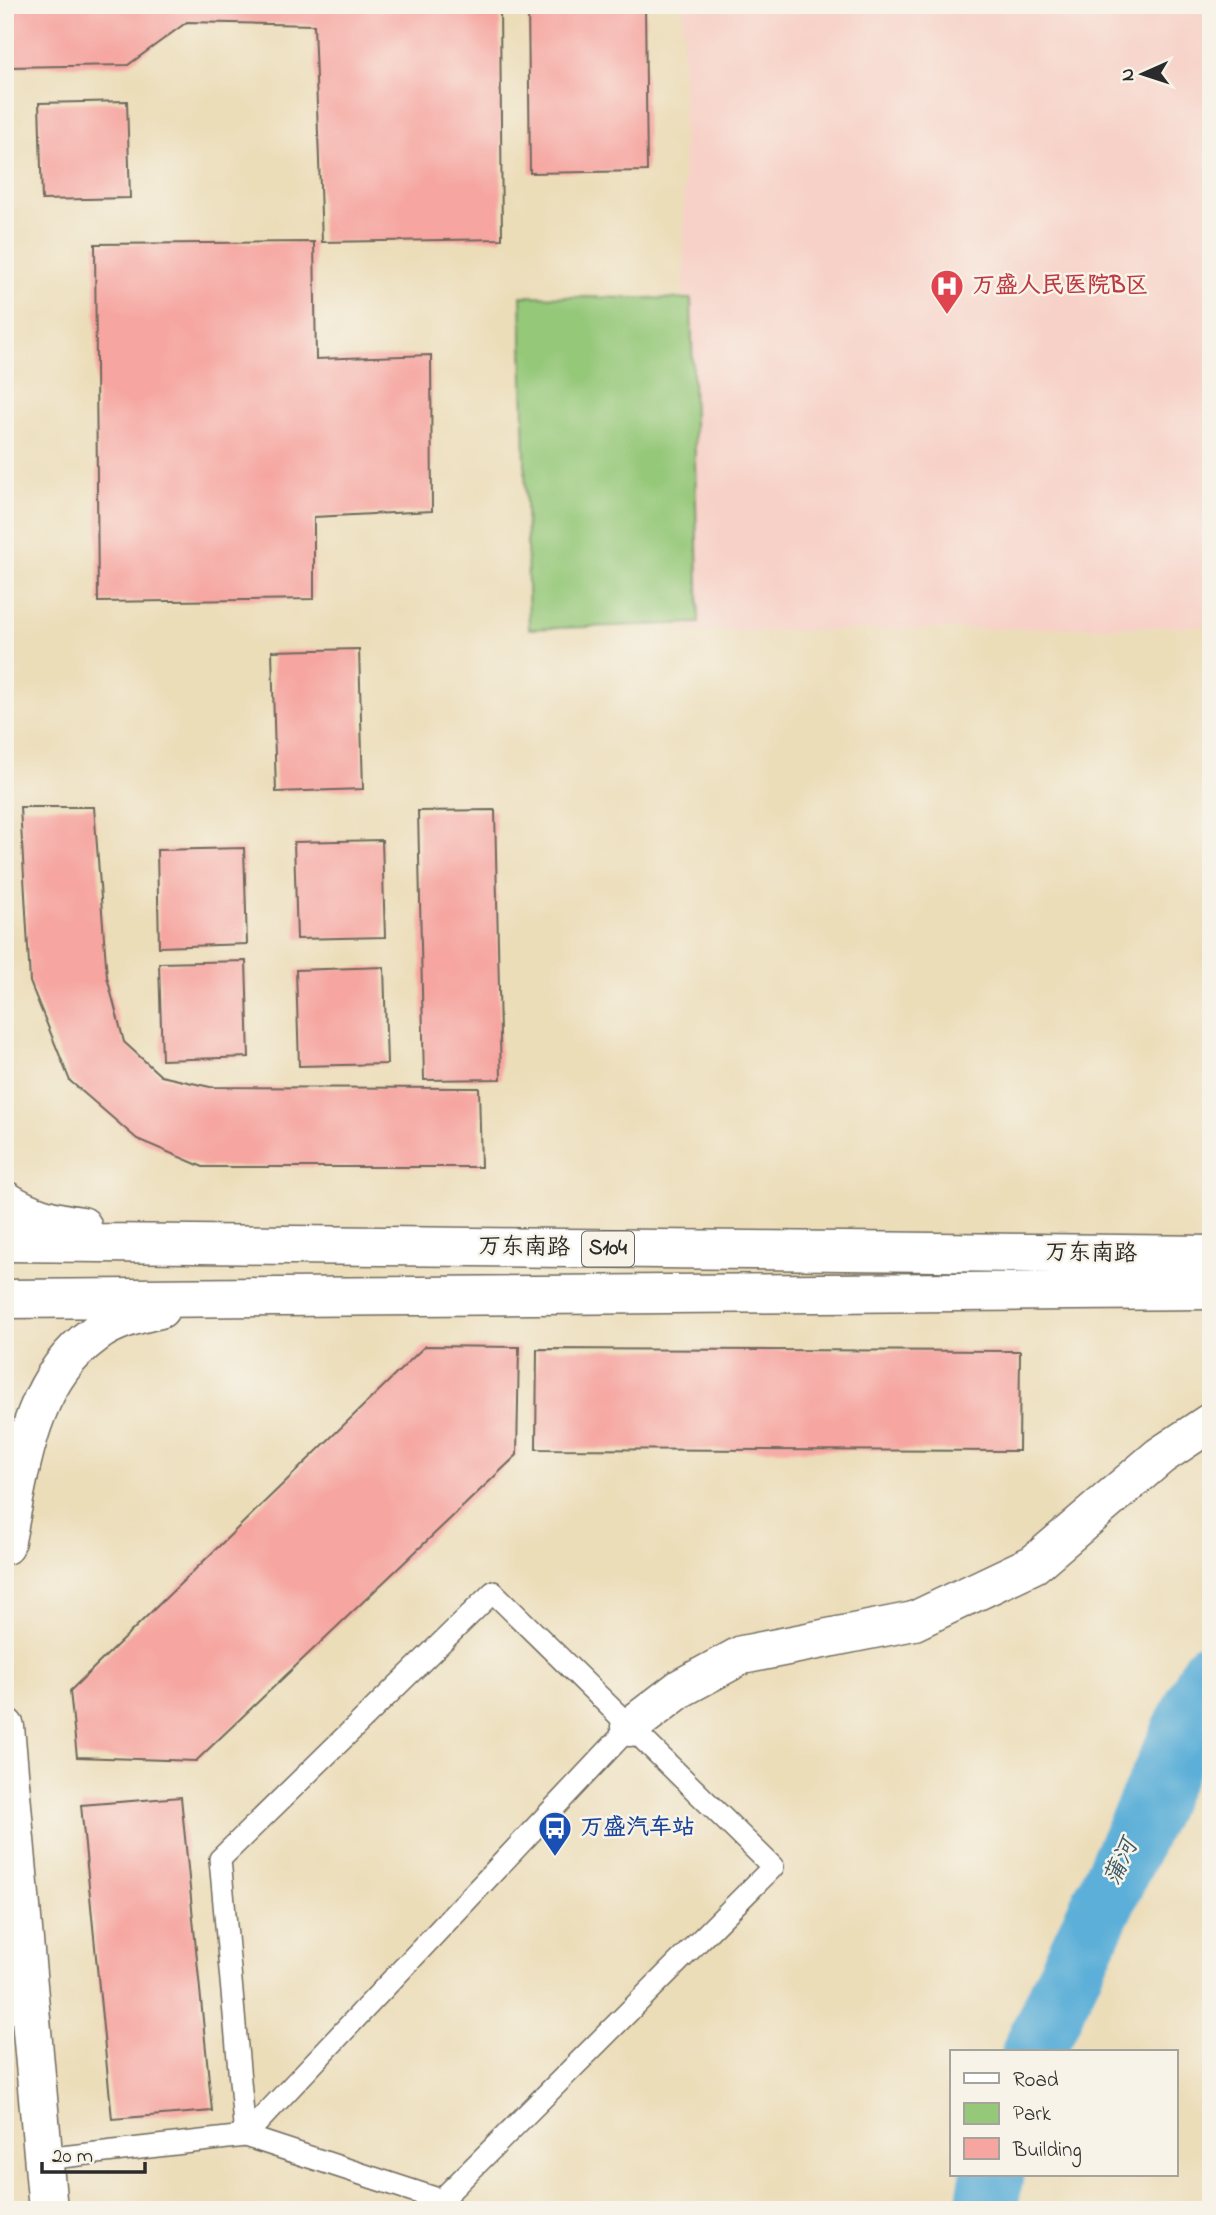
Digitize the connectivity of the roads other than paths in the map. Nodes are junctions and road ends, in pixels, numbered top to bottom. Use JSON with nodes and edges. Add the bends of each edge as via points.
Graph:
{"nodes":[{"id":1,"x":5,"y":1200,"type":"edge"},
{"id":2,"x":5,"y":1242,"type":"edge"},
{"id":3,"x":194,"y":1244,"type":"junction"},
{"id":4,"x":1211,"y":1255,"type":"edge"},
{"id":5,"x":1211,"y":1290,"type":"edge"},
{"id":6,"x":205,"y":1297,"type":"junction"},
{"id":7,"x":5,"y":1299,"type":"edge"},
{"id":8,"x":1211,"y":1422,"type":"edge"},
{"id":9,"x":5,"y":1545,"type":"edge"},
{"id":10,"x":5,"y":1727,"type":"edge"},
{"id":11,"x":630,"y":1727,"type":"junction"},
{"id":12,"x":6,"y":1736,"type":"edge"},
{"id":13,"x":245,"y":2136,"type":"junction"},
{"id":14,"x":44,"y":2159,"type":"junction"},
{"id":15,"x":48,"y":2210,"type":"edge"}],
"edges":[{"from":1,"to":3,"type":"main road","via":[[25,1213],[51,1221]]},
{"from":2,"to":3,"type":"main road","name":"万东南路","number":"S104"},
{"from":3,"to":4,"type":"main road","name":"万东南路","number":"S104"},
{"from":5,"to":6,"type":"main road","name":"万东南路","number":"S104"},
{"from":6,"to":7,"type":"main road","name":"万东南路","number":"S104"},
{"from":6,"to":9,"type":"main road","via":[[132,1316],[97,1332],[68,1357],[47,1388],[31,1426]]},
{"from":8,"to":11,"type":"main road","via":[[1160,1456],[1034,1564],[914,1620],[742,1655],[681,1688]]},
{"from":10,"to":12,"type":"main road"},
{"from":11,"to":13,"type":"lane"},
{"from":11,"to":13,"type":"lane","via":[[493,1592],[220,1859]]},
{"from":11,"to":13,"type":"lane","via":[[772,1867],[441,2200]]},
{"from":12,"to":14,"type":"main road"},
{"from":13,"to":14,"type":"lane"},
{"from":14,"to":15,"type":"main road"}]}
